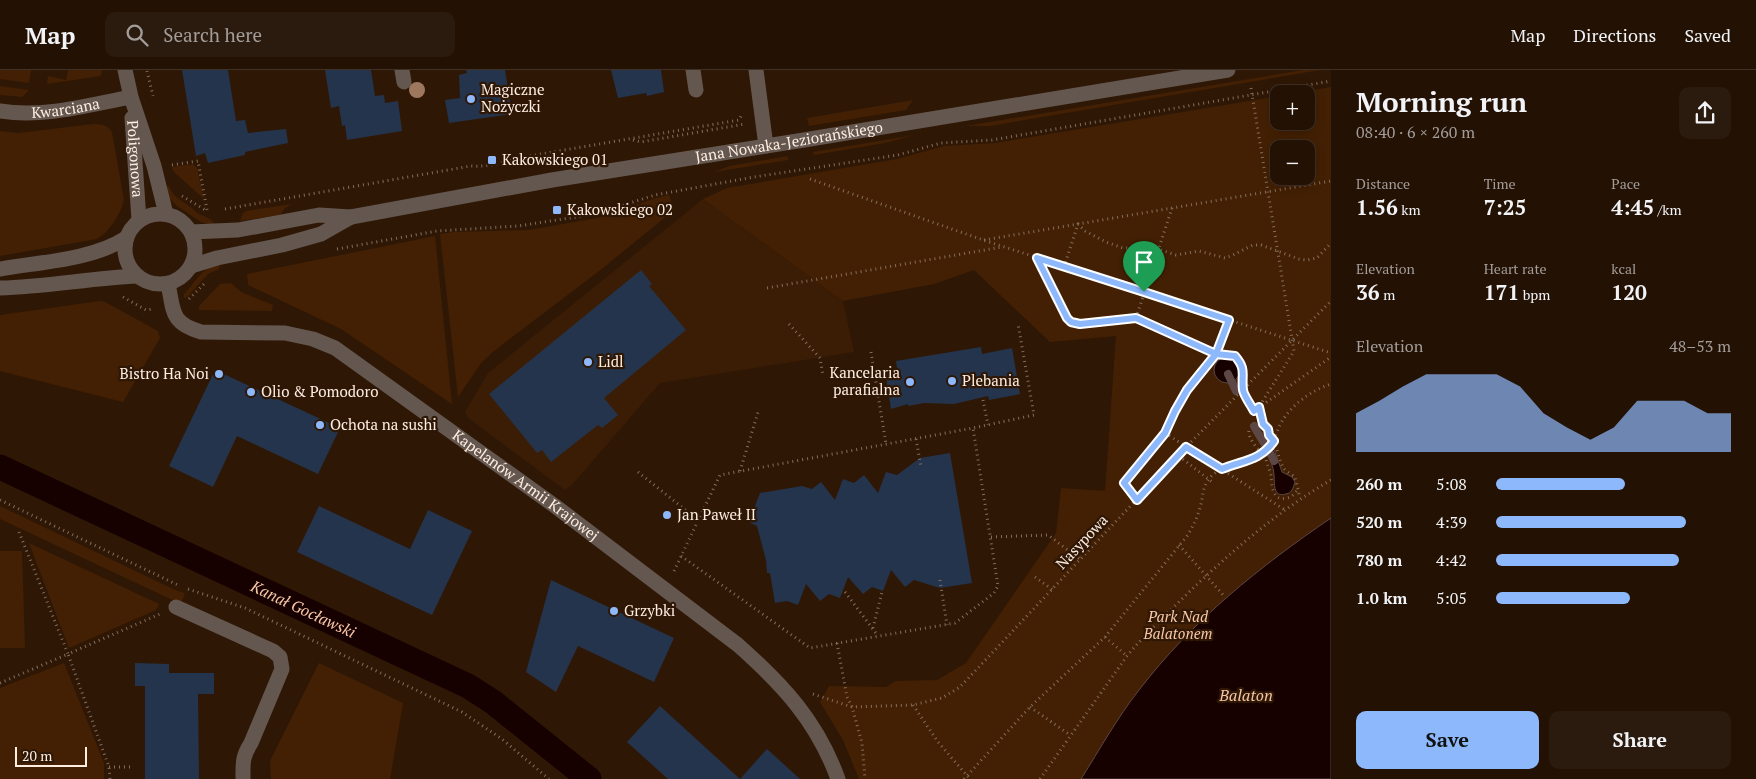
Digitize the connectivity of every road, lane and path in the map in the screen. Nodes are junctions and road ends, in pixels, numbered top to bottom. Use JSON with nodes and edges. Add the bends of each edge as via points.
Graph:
{"nodes":[{"id":1,"x":125,"y":70,"type":"edge"},
{"id":2,"x":147,"y":70,"type":"edge"},
{"id":3,"x":693,"y":70,"type":"edge"},
{"id":4,"x":756,"y":70,"type":"edge"},
{"id":5,"x":1228,"y":70,"type":"edge"},
{"id":6,"x":1331,"y":81,"type":"edge"},
{"id":7,"x":1251,"y":88,"type":"dead end"},
{"id":8,"x":696,"y":90,"type":"dead end"},
{"id":9,"x":1252,"y":95,"type":"junction"},
{"id":10,"x":154,"y":96,"type":"dead end"},
{"id":11,"x":131,"y":97,"type":"junction"},
{"id":12,"x":746,"y":110,"type":"dead end"},
{"id":13,"x":0,"y":111,"type":"edge"},
{"id":14,"x":735,"y":126,"type":"dead end"},
{"id":15,"x":631,"y":139,"type":"junction"},
{"id":16,"x":766,"y":146,"type":"junction"},
{"id":17,"x":167,"y":166,"type":"dead end"},
{"id":18,"x":810,"y":179,"type":"dead end"},
{"id":19,"x":1331,"y":181,"type":"edge"},
{"id":20,"x":177,"y":192,"type":"dead end"},
{"id":21,"x":1267,"y":192,"type":"junction"},
{"id":22,"x":1172,"y":208,"type":"junction"},
{"id":23,"x":221,"y":209,"type":"dead end"},
{"id":24,"x":214,"y":210,"type":"dead end"},
{"id":25,"x":207,"y":211,"type":"junction"},
{"id":26,"x":166,"y":214,"type":"junction"},
{"id":27,"x":351,"y":217,"type":"junction"},
{"id":28,"x":139,"y":220,"type":"junction"},
{"id":29,"x":1078,"y":224,"type":"junction"},
{"id":30,"x":191,"y":232,"type":"junction"},
{"id":31,"x":126,"y":238,"type":"junction"},
{"id":32,"x":983,"y":240,"type":"junction"},
{"id":33,"x":1331,"y":243,"type":"edge"},
{"id":34,"x":1003,"y":247,"type":"junction"},
{"id":35,"x":1158,"y":249,"type":"junction"},
{"id":36,"x":334,"y":250,"type":"dead end"},
{"id":37,"x":1277,"y":250,"type":"junction"},
{"id":38,"x":1037,"y":258,"type":"junction"},
{"id":39,"x":191,"y":266,"type":"junction"},
{"id":40,"x":1064,"y":267,"type":"junction"},
{"id":41,"x":0,"y":269,"type":"edge"},
{"id":42,"x":137,"y":276,"type":"junction"},
{"id":43,"x":168,"y":284,"type":"junction"},
{"id":44,"x":0,"y":288,"type":"edge"},
{"id":45,"x":768,"y":288,"type":"dead end"},
{"id":46,"x":1144,"y":292,"type":"junction"},
{"id":47,"x":1331,"y":301,"type":"edge"},
{"id":48,"x":1136,"y":318,"type":"junction"},
{"id":49,"x":1229,"y":320,"type":"junction"},
{"id":50,"x":789,"y":324,"type":"dead end"},
{"id":51,"x":1018,"y":324,"type":"dead end"},
{"id":52,"x":1292,"y":341,"type":"junction"},
{"id":53,"x":871,"y":352,"type":"dead end"},
{"id":54,"x":1331,"y":353,"type":"edge"},
{"id":55,"x":1216,"y":354,"type":"junction"},
{"id":56,"x":1331,"y":358,"type":"edge"},
{"id":57,"x":822,"y":376,"type":"dead end"},
{"id":58,"x":1331,"y":384,"type":"edge"},
{"id":59,"x":1243,"y":391,"type":"junction"},
{"id":60,"x":983,"y":400,"type":"dead end"},
{"id":61,"x":1259,"y":407,"type":"junction"},
{"id":62,"x":759,"y":409,"type":"dead end"},
{"id":63,"x":988,"y":425,"type":"junction"},
{"id":64,"x":973,"y":428,"type":"junction"},
{"id":65,"x":1249,"y":431,"type":"dead end"},
{"id":66,"x":1165,"y":433,"type":"junction"},
{"id":67,"x":916,"y":439,"type":"junction"},
{"id":68,"x":1274,"y":441,"type":"junction"},
{"id":69,"x":886,"y":444,"type":"junction"},
{"id":70,"x":1186,"y":447,"type":"junction"},
{"id":71,"x":1264,"y":453,"type":"junction"},
{"id":72,"x":1179,"y":456,"type":"junction"},
{"id":73,"x":921,"y":467,"type":"dead end"},
{"id":74,"x":1222,"y":469,"type":"junction"},
{"id":75,"x":740,"y":471,"type":"junction"},
{"id":76,"x":638,"y":472,"type":"dead end"},
{"id":77,"x":1331,"y":480,"type":"edge"},
{"id":78,"x":1210,"y":481,"type":"junction"},
{"id":79,"x":1298,"y":487,"type":"junction"},
{"id":80,"x":1300,"y":498,"type":"junction"},
{"id":81,"x":1137,"y":500,"type":"junction"},
{"id":82,"x":1284,"y":510,"type":"junction"},
{"id":83,"x":698,"y":520,"type":"junction"},
{"id":84,"x":19,"y":532,"type":"dead end"},
{"id":85,"x":991,"y":537,"type":"junction"},
{"id":86,"x":1179,"y":545,"type":"junction"},
{"id":87,"x":681,"y":556,"type":"junction"},
{"id":88,"x":1081,"y":560,"type":"junction"},
{"id":89,"x":672,"y":574,"type":"dead end"},
{"id":90,"x":1207,"y":576,"type":"junction"},
{"id":91,"x":1035,"y":577,"type":"dead end"},
{"id":92,"x":940,"y":580,"type":"dead end"},
{"id":93,"x":1053,"y":590,"type":"junction"},
{"id":94,"x":845,"y":592,"type":"dead end"},
{"id":95,"x":882,"y":592,"type":"dead end"},
{"id":96,"x":1225,"y":597,"type":"dead end"},
{"id":97,"x":176,"y":607,"type":"joint"},
{"id":98,"x":947,"y":624,"type":"junction"},
{"id":99,"x":872,"y":629,"type":"junction"},
{"id":100,"x":878,"y":636,"type":"junction"},
{"id":101,"x":1105,"y":637,"type":"junction"},
{"id":102,"x":837,"y":643,"type":"junction"},
{"id":103,"x":68,"y":654,"type":"junction"},
{"id":104,"x":1127,"y":656,"type":"junction"},
{"id":105,"x":0,"y":682,"type":"edge"},
{"id":106,"x":808,"y":693,"type":"dead end"},
{"id":107,"x":913,"y":705,"type":"junction"},
{"id":108,"x":852,"y":707,"type":"junction"},
{"id":109,"x":1030,"y":707,"type":"junction"},
{"id":110,"x":1070,"y":735,"type":"junction"},
{"id":111,"x":109,"y":767,"type":"junction"},
{"id":112,"x":134,"y":767,"type":"dead end"},
{"id":113,"x":967,"y":778,"type":"edge"},
{"id":114,"x":110,"y":779,"type":"edge"},
{"id":115,"x":243,"y":779,"type":"edge"},
{"id":116,"x":838,"y":779,"type":"edge"},
{"id":117,"x":866,"y":779,"type":"edge"},
{"id":118,"x":1040,"y":779,"type":"edge"}],
"edges":[{"from":1,"to":11,"type":"street","name":"Poligonowa"},
{"from":2,"to":10,"type":"path"},
{"from":3,"to":8,"type":"street"},
{"from":4,"to":16,"type":"street"},
{"from":5,"to":16,"type":"street","name":"Jana Nowaka-Jeziorańskiego"},
{"from":6,"to":9,"type":"path"},
{"from":7,"to":9,"type":"path"},
{"from":9,"to":21,"type":"path"},
{"from":9,"to":36,"type":"path","via":[[992,140],[942,143],[898,155],[754,177],[655,195],[596,214],[518,226],[437,231]]},
{"from":11,"to":13,"type":"street","name":"Kwarciana","via":[[47,112]]},
{"from":11,"to":26,"type":"street","name":"Poligonowa"},
{"from":11,"to":28,"type":"street","name":"Poligonowa"},
{"from":12,"to":15,"type":"path","via":[[739,120]]},
{"from":14,"to":15,"type":"path","via":[[641,142]]},
{"from":15,"to":23,"type":"path"},
{"from":16,"to":27,"type":"street","name":"Jana Nowaka-Jeziorańskiego","via":[[552,180]]},
{"from":17,"to":25,"type":"path","via":[[198,161]]},
{"from":18,"to":32,"type":"path"},
{"from":19,"to":21,"type":"path"},
{"from":20,"to":25,"type":"path"},
{"from":21,"to":22,"type":"path"},
{"from":21,"to":37,"type":"path"},
{"from":22,"to":29,"type":"path"},
{"from":22,"to":35,"type":"path"},
{"from":24,"to":25,"type":"path"},
{"from":26,"to":28,"type":"street"},
{"from":26,"to":30,"type":"street","via":[[176,217]]},
{"from":27,"to":30,"type":"street","name":"Jana Nowaka-Jeziorańskiego","via":[[319,215],[238,230]]},
{"from":27,"to":39,"type":"street","name":"Jana Nowaka-Jeziorańskiego","via":[[322,234]]},
{"from":28,"to":31,"type":"street"},
{"from":29,"to":32,"type":"path"},
{"from":29,"to":35,"type":"path","via":[[1106,242],[1123,248]]},
{"from":29,"to":40,"type":"path"},
{"from":30,"to":39,"type":"street","via":[[195,255]]},
{"from":31,"to":41,"type":"street","via":[[113,247],[81,255]]},
{"from":31,"to":42,"type":"street","via":[[126,259]]},
{"from":32,"to":34,"type":"path"},
{"from":33,"to":37,"type":"path","via":[[1317,258],[1307,260]]},
{"from":34,"to":38,"type":"path"},
{"from":34,"to":45,"type":"path"},
{"from":35,"to":37,"type":"path","via":[[1176,255],[1199,251],[1224,258],[1252,245]]},
{"from":35,"to":46,"type":"path"},
{"from":37,"to":52,"type":"path"},
{"from":38,"to":40,"type":"path"},
{"from":38,"to":48,"type":"path","via":[[1071,322],[1080,324]]},
{"from":39,"to":43,"type":"street"},
{"from":40,"to":46,"type":"path"},
{"from":42,"to":43,"type":"street","via":[[152,284]]},
{"from":42,"to":44,"type":"street"},
{"from":43,"to":116,"type":"street","name":"Kapelanów Armii Krajowej","via":[[175,315],[188,328],[201,332],[285,333],[335,348],[563,512],[766,669],[811,723]]},
{"from":46,"to":48,"type":"path"},
{"from":46,"to":49,"type":"path"},
{"from":47,"to":52,"type":"path","name":"Nasypowa"},
{"from":48,"to":55,"type":"path"},
{"from":49,"to":52,"type":"path"},
{"from":49,"to":55,"type":"path"},
{"from":50,"to":57,"type":"path","via":[[820,358]]},
{"from":51,"to":63,"type":"path","via":[[1034,415]]},
{"from":52,"to":54,"type":"path"},
{"from":52,"to":59,"type":"path","name":"Nasypowa"},
{"from":52,"to":61,"type":"path","via":[[1294,351]]},
{"from":53,"to":69,"type":"path"},
{"from":55,"to":59,"type":"path","via":[[1235,356],[1240,361],[1244,368]]},
{"from":55,"to":66,"type":"path","via":[[1187,390]]},
{"from":56,"to":61,"type":"path"},
{"from":58,"to":68,"type":"path","via":[[1302,399],[1285,416]]},
{"from":59,"to":61,"type":"path","via":[[1254,411]]},
{"from":59,"to":70,"type":"path","name":"Nasypowa"},
{"from":60,"to":63,"type":"path"},
{"from":61,"to":68,"type":"path","via":[[1263,424]]},
{"from":62,"to":75,"type":"path"},
{"from":63,"to":64,"type":"path"},
{"from":64,"to":67,"type":"path"},
{"from":64,"to":85,"type":"path"},
{"from":65,"to":71,"type":"path","via":[[1250,440]]},
{"from":66,"to":70,"type":"path"},
{"from":66,"to":81,"type":"path","via":[[1124,483]]},
{"from":67,"to":69,"type":"path"},
{"from":67,"to":73,"type":"path"},
{"from":68,"to":71,"type":"path"},
{"from":68,"to":79,"type":"path","via":[[1284,469],[1295,477]]},
{"from":69,"to":75,"type":"path"},
{"from":70,"to":72,"type":"path","name":"Nasypowa"},
{"from":70,"to":74,"type":"path"},
{"from":71,"to":74,"type":"path"},
{"from":71,"to":79,"type":"path","via":[[1275,495],[1289,498]]},
{"from":72,"to":78,"type":"path"},
{"from":72,"to":81,"type":"path","name":"Nasypowa"},
{"from":74,"to":78,"type":"path"},
{"from":74,"to":82,"type":"path"},
{"from":75,"to":83,"type":"path","via":[[720,475]]},
{"from":76,"to":83,"type":"path"},
{"from":77,"to":80,"type":"path"},
{"from":78,"to":86,"type":"path","via":[[1204,487],[1193,527]]},
{"from":79,"to":80,"type":"path"},
{"from":80,"to":82,"type":"path"},
{"from":81,"to":88,"type":"path","name":"Nasypowa"},
{"from":82,"to":90,"type":"path"},
{"from":83,"to":87,"type":"path"},
{"from":84,"to":103,"type":"path"},
{"from":85,"to":88,"type":"path","via":[[1048,535]]},
{"from":85,"to":98,"type":"path","via":[[998,586],[994,593],[955,623]]},
{"from":86,"to":90,"type":"path"},
{"from":86,"to":101,"type":"path"},
{"from":87,"to":89,"type":"path"},
{"from":87,"to":102,"type":"path","via":[[810,648]]},
{"from":88,"to":93,"type":"path","name":"Nasypowa"},
{"from":90,"to":96,"type":"path"},
{"from":90,"to":104,"type":"path"},
{"from":91,"to":93,"type":"path"},
{"from":92,"to":98,"type":"path"},
{"from":93,"to":107,"type":"path","name":"Nasypowa","via":[[960,687],[942,698]]},
{"from":94,"to":99,"type":"path"},
{"from":95,"to":99,"type":"path"},
{"from":97,"to":103,"type":"path"},
{"from":97,"to":115,"type":"street","via":[[280,657],[282,669],[245,752]]},
{"from":98,"to":100,"type":"path"},
{"from":99,"to":100,"type":"path"},
{"from":100,"to":102,"type":"path"},
{"from":101,"to":104,"type":"path"},
{"from":101,"to":109,"type":"path"},
{"from":102,"to":108,"type":"path","via":[[847,697]]},
{"from":103,"to":105,"type":"path"},
{"from":103,"to":111,"type":"path"},
{"from":104,"to":110,"type":"path"},
{"from":106,"to":108,"type":"path","name":"Nasypowa"},
{"from":107,"to":108,"type":"path","name":"Nasypowa"},
{"from":107,"to":113,"type":"path"},
{"from":108,"to":117,"type":"path","via":[[862,743]]},
{"from":109,"to":110,"type":"path"},
{"from":109,"to":113,"type":"path"},
{"from":110,"to":118,"type":"path"},
{"from":111,"to":112,"type":"path"},
{"from":111,"to":114,"type":"path"}]}
